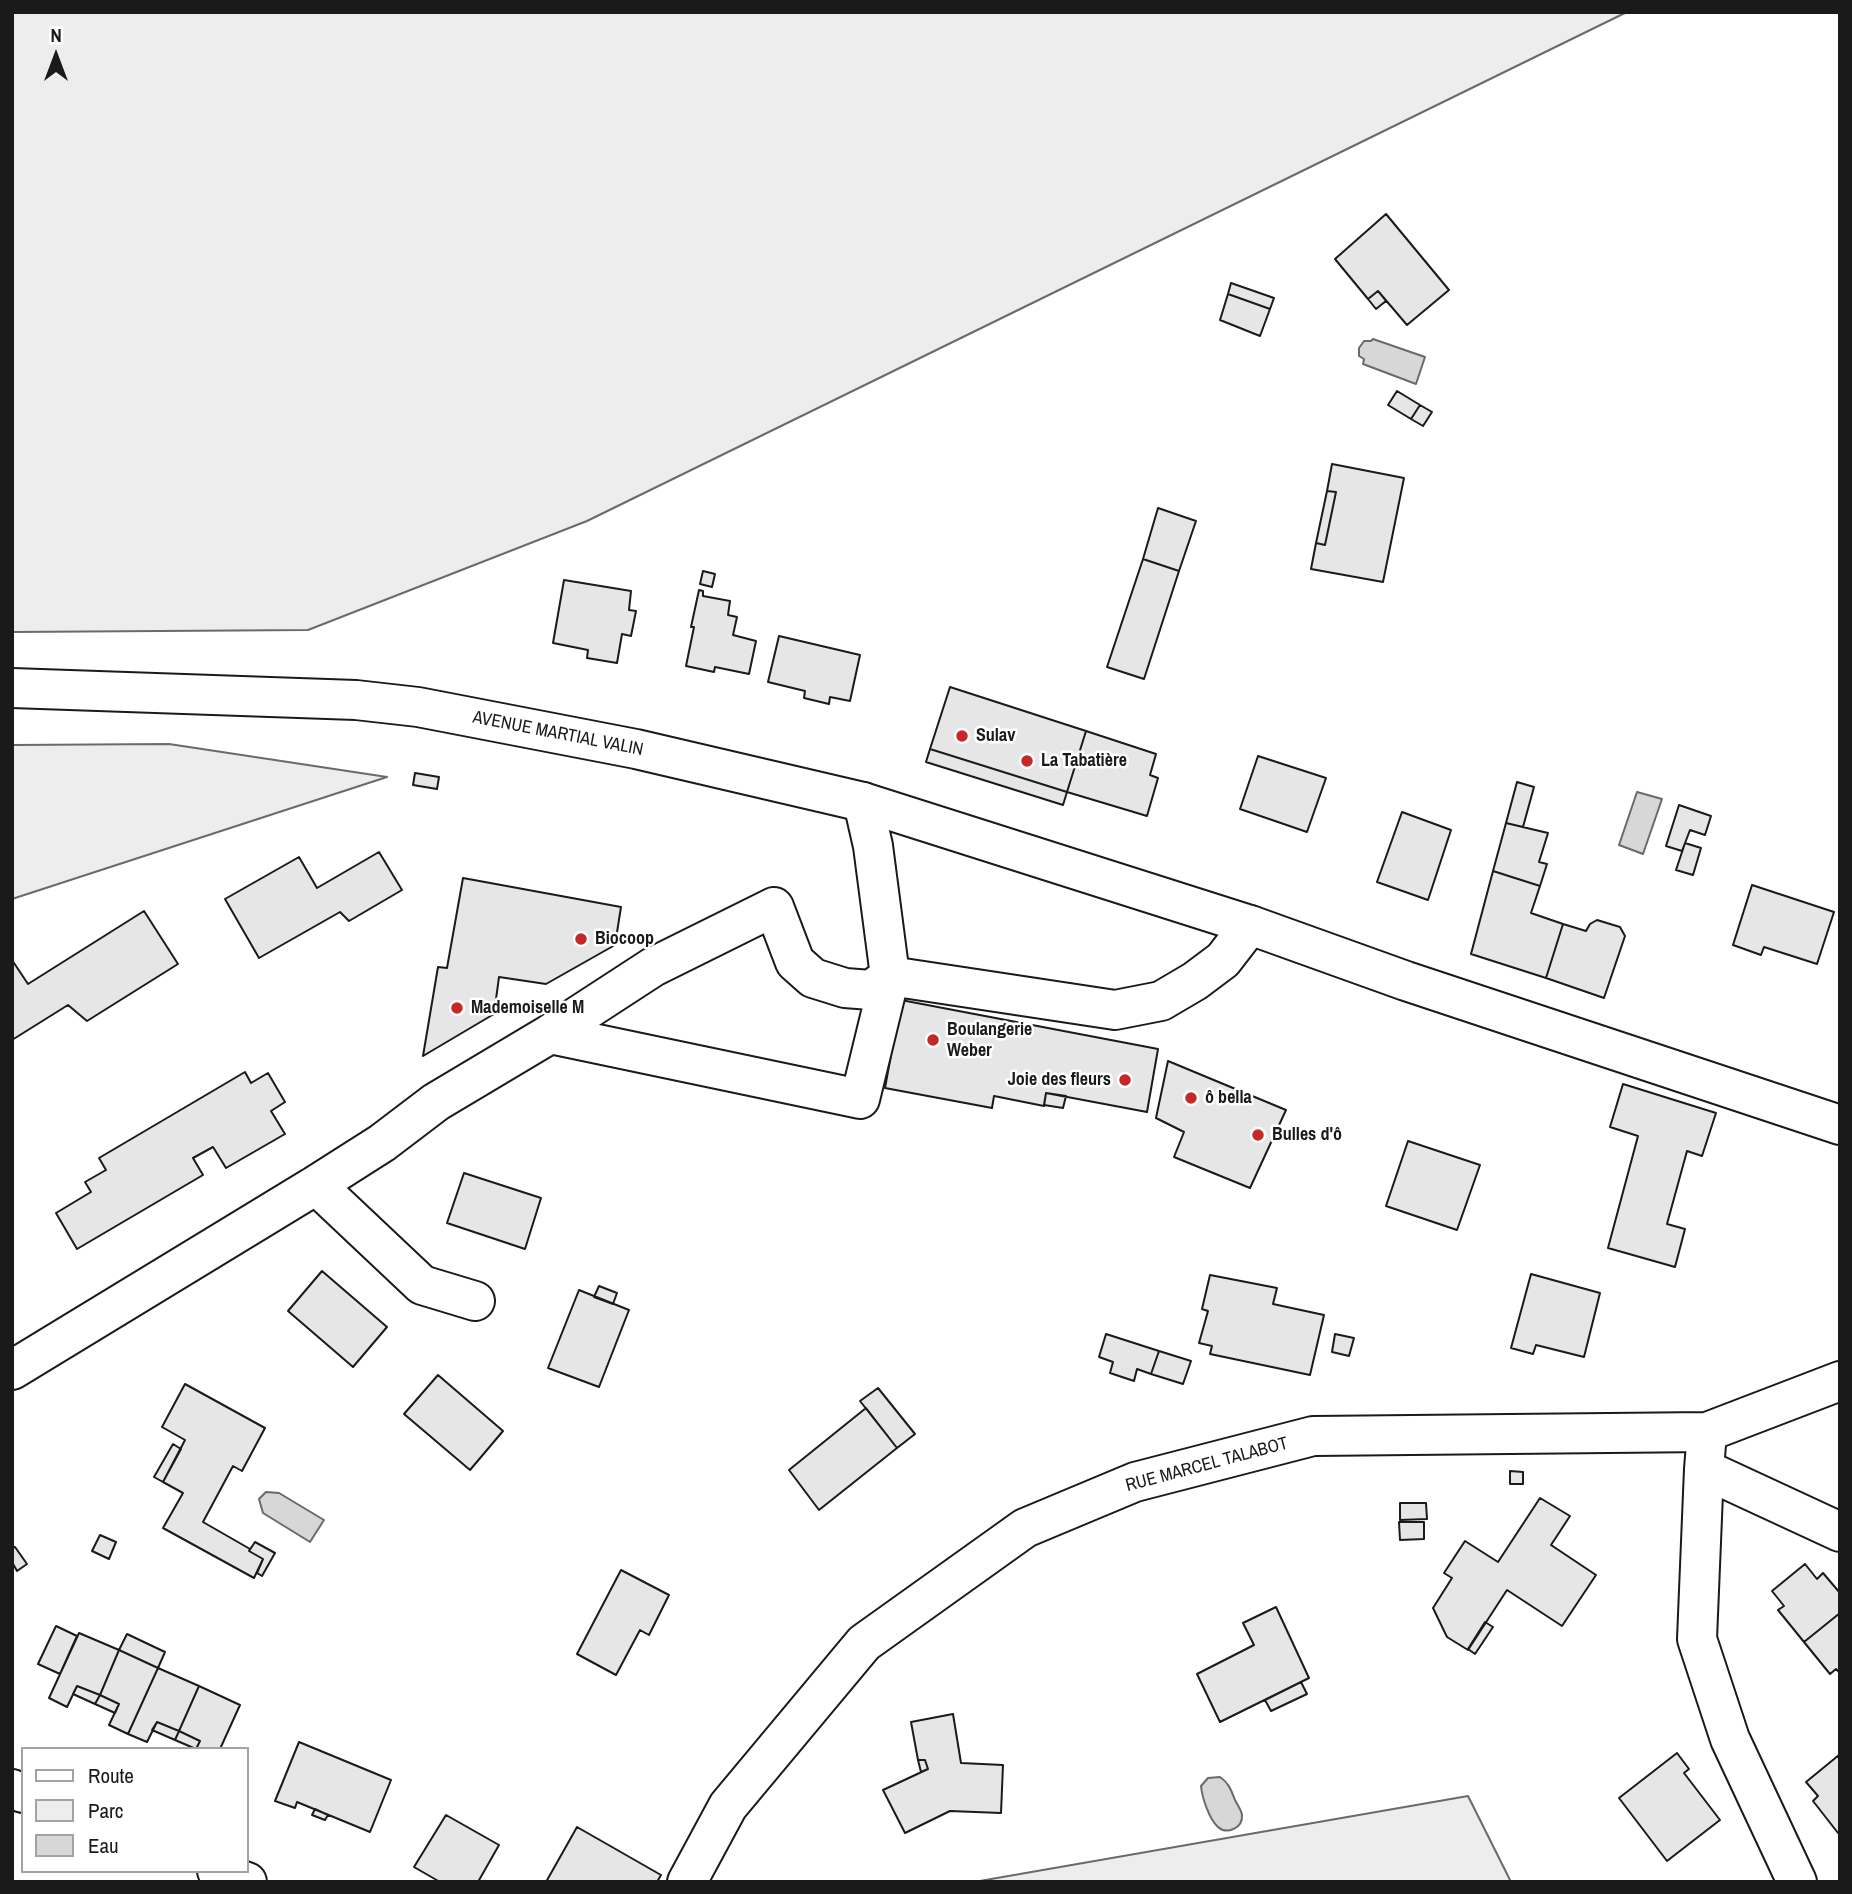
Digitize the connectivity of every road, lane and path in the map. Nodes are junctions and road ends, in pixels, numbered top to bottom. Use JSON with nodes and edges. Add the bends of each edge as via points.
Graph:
{"nodes":[{"id":1,"x":12,"y":688,"type":"edge"},
{"id":2,"x":863,"y":802,"type":"junction"},
{"id":3,"x":1250,"y":925,"type":"junction"},
{"id":4,"x":890,"y":976,"type":"junction"},
{"id":5,"x":550,"y":1034,"type":"junction"},
{"id":6,"x":1840,"y":1125,"type":"edge"},
{"id":7,"x":316,"y":1185,"type":"junction"},
{"id":8,"x":475,"y":1301,"type":"dead end"},
{"id":9,"x":12,"y":1370,"type":"edge"},
{"id":10,"x":1840,"y":1381,"type":"edge"},
{"id":11,"x":1705,"y":1451,"type":"junction"},
{"id":12,"x":1840,"y":1532,"type":"edge"},
{"id":13,"x":222,"y":1873,"type":"edge"},
{"id":14,"x":247,"y":1882,"type":"edge"},
{"id":15,"x":687,"y":1882,"type":"edge"},
{"id":16,"x":1797,"y":1882,"type":"edge"}],
"edges":[{"from":1,"to":2,"type":"street","name":"AVENUE MARTIAL VALIN","via":[[356,700],[418,707],[636,749]]},
{"from":2,"to":3,"type":"street","name":"AVENUE MARTIAL VALIN"},
{"from":2,"to":4,"type":"street"},
{"from":3,"to":4,"type":"street","via":[[1223,960],[1195,981],[1161,1001],[1115,1010]]},
{"from":3,"to":6,"type":"street","name":"AVENUE MARTIAL VALIN"},
{"from":4,"to":5,"type":"street","via":[[871,990],[813,978],[795,962],[774,907],[653,967]]},
{"from":4,"to":5,"type":"street","via":[[860,1098]]},
{"from":5,"to":7,"type":"street","via":[[436,1102]]},
{"from":7,"to":8,"type":"street","via":[[422,1285]]},
{"from":7,"to":9,"type":"street"},
{"from":10,"to":11,"type":"street","name":"RUE MARCEL TALABOT"},
{"from":11,"to":12,"type":"street"},
{"from":11,"to":15,"type":"street","name":"RUE MARCEL TALABOT","via":[[1313,1436],[1135,1482],[1025,1528],[864,1643],[728,1806]]},
{"from":11,"to":16,"type":"street","via":[[1697,1639],[1730,1739]]},
{"from":13,"to":14,"type":"street"}]}
